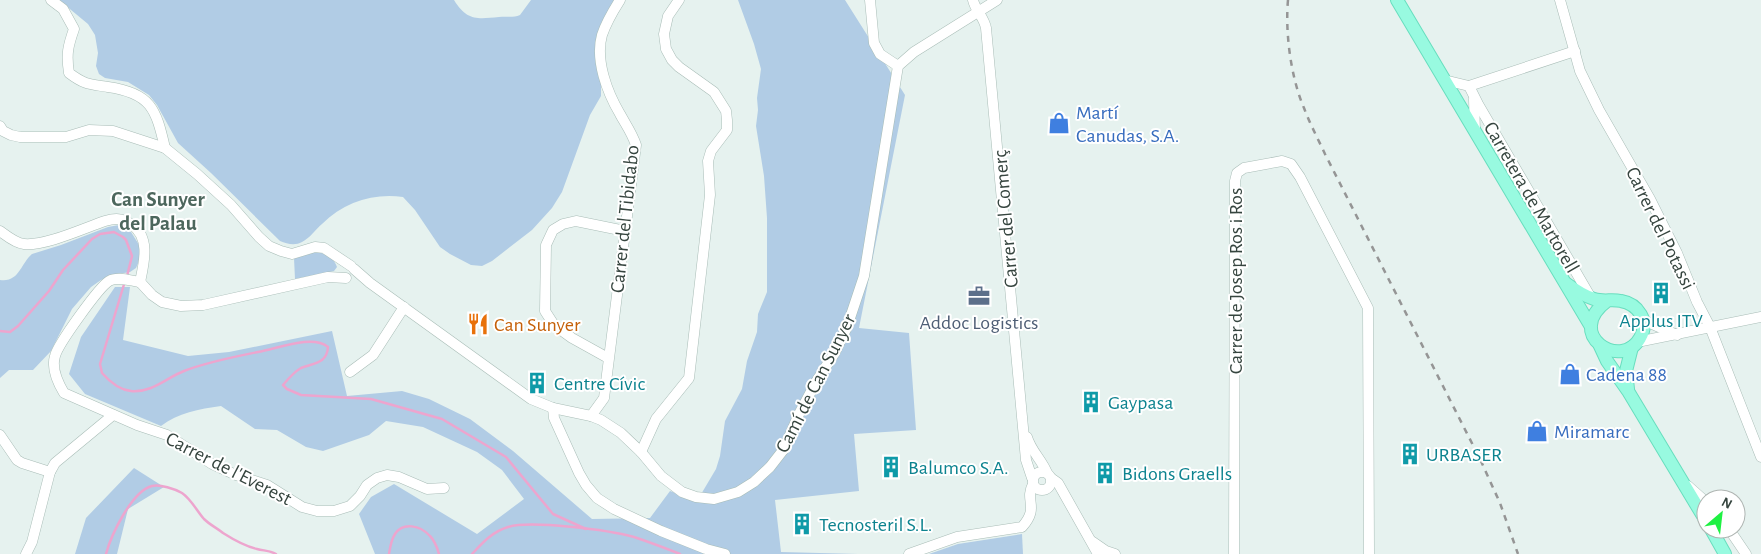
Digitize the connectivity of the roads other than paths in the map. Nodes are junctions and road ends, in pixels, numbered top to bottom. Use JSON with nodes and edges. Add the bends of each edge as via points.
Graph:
{"nodes":[{"id":1,"x":51,"y":0,"type":"edge"},
{"id":2,"x":620,"y":0,"type":"edge"},
{"id":3,"x":679,"y":0,"type":"edge"},
{"id":4,"x":870,"y":0,"type":"edge"},
{"id":5,"x":974,"y":0,"type":"edge"},
{"id":6,"x":997,"y":0,"type":"edge"},
{"id":7,"x":1397,"y":0,"type":"edge"},
{"id":8,"x":1560,"y":0,"type":"edge"},
{"id":9,"x":980,"y":12,"type":"junction"},
{"id":10,"x":1575,"y":51,"type":"junction"},
{"id":11,"x":898,"y":66,"type":"junction"},
{"id":12,"x":1444,"y":80,"type":"junction"},
{"id":13,"x":1469,"y":86,"type":"junction"},
{"id":14,"x":1474,"y":96,"type":"junction"},
{"id":15,"x":0,"y":126,"type":"edge"},
{"id":16,"x":1475,"y":133,"type":"junction"},
{"id":17,"x":165,"y":148,"type":"junction"},
{"id":18,"x":0,"y":231,"type":"edge"},
{"id":19,"x":625,"y":231,"type":"junction"},
{"id":20,"x":349,"y":273,"type":"junction"},
{"id":21,"x":1564,"y":281,"type":"junction"},
{"id":22,"x":140,"y":282,"type":"junction"},
{"id":23,"x":1590,"y":298,"type":"junction"},
{"id":24,"x":1607,"y":302,"type":"junction"},
{"id":25,"x":404,"y":307,"type":"junction"},
{"id":26,"x":1761,"y":317,"type":"edge"},
{"id":27,"x":1643,"y":320,"type":"junction"},
{"id":28,"x":1590,"y":325,"type":"junction"},
{"id":29,"x":1710,"y":327,"type":"junction"},
{"id":30,"x":1677,"y":335,"type":"junction"},
{"id":31,"x":1634,"y":345,"type":"junction"},
{"id":32,"x":1600,"y":346,"type":"junction"},
{"id":33,"x":608,"y":358,"type":"junction"},
{"id":34,"x":350,"y":372,"type":"dead end"},
{"id":35,"x":1628,"y":391,"type":"junction"},
{"id":36,"x":552,"y":408,"type":"junction"},
{"id":37,"x":113,"y":415,"type":"junction"},
{"id":38,"x":591,"y":416,"type":"junction"},
{"id":39,"x":1023,"y":428,"type":"junction"},
{"id":40,"x":0,"y":435,"type":"edge"},
{"id":41,"x":641,"y":452,"type":"junction"},
{"id":42,"x":1761,"y":457,"type":"edge"},
{"id":43,"x":50,"y":472,"type":"junction"},
{"id":44,"x":1042,"y":482,"type":"junction"},
{"id":45,"x":1683,"y":482,"type":"junction"},
{"id":46,"x":444,"y":488,"type":"dead end"},
{"id":47,"x":1696,"y":493,"type":"edge"},
{"id":48,"x":1696,"y":504,"type":"edge"},
{"id":49,"x":1087,"y":536,"type":"junction"},
{"id":50,"x":1716,"y":539,"type":"edge"},
{"id":51,"x":1736,"y":539,"type":"edge"},
{"id":52,"x":26,"y":554,"type":"edge"},
{"id":53,"x":725,"y":554,"type":"edge"},
{"id":54,"x":909,"y":554,"type":"edge"},
{"id":55,"x":1098,"y":554,"type":"edge"},
{"id":56,"x":1115,"y":554,"type":"edge"},
{"id":57,"x":1234,"y":554,"type":"edge"},
{"id":58,"x":1369,"y":554,"type":"edge"},
{"id":59,"x":1725,"y":554,"type":"edge"},
{"id":60,"x":1746,"y":554,"type":"edge"}],
"edges":[{"from":1,"to":17,"type":"street","via":[[63,9],[74,29],[67,47],[69,73],[82,83],[122,89],[148,102],[160,126]]},
{"from":2,"to":19,"type":"street","name":"Carrer del Tibidabo","via":[[605,26],[601,53],[610,96],[636,145]]},
{"from":3,"to":41,"type":"street","via":[[668,16],[664,34],[666,49],[679,67],[714,92],[728,120],[727,130],[711,151],[708,161],[710,196],[689,378],[656,419]]},
{"from":4,"to":11,"type":"street","via":[[874,44],[880,54]]},
{"from":5,"to":9,"type":"street","name":"Carrer del Comerç","via":[[974,6]]},
{"from":6,"to":9,"type":"street"},
{"from":7,"to":12,"type":"main road","name":"Carretera de Martorell"},
{"from":8,"to":10,"type":"street","name":"Carrer del Potassi"},
{"from":9,"to":11,"type":"street","via":[[914,52]]},
{"from":9,"to":39,"type":"street","name":"Carrer del Comerç","via":[[986,28]]},
{"from":10,"to":13,"type":"street"},
{"from":10,"to":29,"type":"street","name":"Carrer del Potassi","via":[[1580,71],[1599,110],[1650,199]]},
{"from":11,"to":41,"type":"street","name":"Camí de Can Sunyer","via":[[864,276],[834,354],[816,382],[784,448],[754,482],[738,492],[714,499],[682,492],[661,476]]},
{"from":12,"to":13,"type":"street"},
{"from":12,"to":16,"type":"main road","name":"Carretera de Martorell"},
{"from":13,"to":14,"type":"street","name":"Carretera de Martorell"},
{"from":14,"to":16,"type":"street","name":"Carretera de Martorell"},
{"from":14,"to":23,"type":"street","name":"Carretera de Martorell"},
{"from":15,"to":17,"type":"street","via":[[11,135],[20,136],[66,137],[89,130],[113,132]]},
{"from":16,"to":21,"type":"main road","name":"Carretera de Martorell"},
{"from":17,"to":20,"type":"street","via":[[230,205],[269,246],[292,254],[315,247],[324,248],[336,256]]},
{"from":18,"to":22,"type":"street","via":[[24,244],[48,241],[113,219],[122,220],[142,233],[144,260]]},
{"from":19,"to":33,"type":"street","name":"Carrer del Tibidabo"},
{"from":19,"to":33,"type":"street","via":[[576,221],[553,230],[546,245],[545,311],[554,325]]},
{"from":20,"to":22,"type":"street","via":[[203,305],[181,306],[162,302]]},
{"from":20,"to":25,"type":"street","via":[[370,283]]},
{"from":21,"to":23,"type":"main road","name":"Carretera de Martorell"},
{"from":21,"to":28,"type":"main road","name":"Carretera de Martorell"},
{"from":22,"to":37,"type":"street","name":"Carrer de l'Everest","via":[[110,280],[81,314],[55,356],[55,373],[64,393]]},
{"from":23,"to":24,"type":"main road","name":"Carretera de Martorell"},
{"from":24,"to":27,"type":"main road","name":"Carretera de Martorell","via":[[1617,300],[1631,304]]},
{"from":24,"to":28,"type":"main road","via":[[1596,311]]},
{"from":25,"to":34,"type":"street","via":[[373,355]]},
{"from":25,"to":36,"type":"street","via":[[531,399]]},
{"from":26,"to":29,"type":"street"},
{"from":27,"to":30,"type":"street"},
{"from":27,"to":31,"type":"main road","name":"Carretera de Martorell","via":[[1642,332]]},
{"from":28,"to":32,"type":"main road","name":"Carretera de Martorell","via":[[1592,336]]},
{"from":29,"to":30,"type":"street"},
{"from":29,"to":42,"type":"street","name":"Carrer del Potassi"},
{"from":30,"to":31,"type":"street"},
{"from":31,"to":32,"type":"main road","via":[[1616,351]]},
{"from":31,"to":35,"type":"main road","name":"Carretera de Martorell","via":[[1626,371]]},
{"from":32,"to":35,"type":"main road","name":"Carretera de Martorell"},
{"from":33,"to":38,"type":"street","name":"Carrer del Tibidabo","via":[[604,398]]},
{"from":35,"to":45,"type":"main road","name":"Carretera de Martorell"},
{"from":36,"to":38,"type":"street"},
{"from":36,"to":53,"type":"street","via":[[579,473],[597,498],[614,509],[706,549]]},
{"from":37,"to":43,"type":"street","via":[[55,463]]},
{"from":37,"to":46,"type":"street","name":"Carrer de l'Everest","via":[[167,435],[212,464],[267,485],[317,511],[334,511],[350,506],[367,485],[386,475],[427,489]]},
{"from":38,"to":41,"type":"street","via":[[621,433]]},
{"from":39,"to":44,"type":"street","name":"Carrer del Comerç","via":[[1029,445],[1040,460]]},
{"from":39,"to":44,"type":"street","name":"Carrer del Comerç","via":[[1026,460]]},
{"from":40,"to":43,"type":"street","via":[[17,460]]},
{"from":43,"to":52,"type":"street"},
{"from":44,"to":49,"type":"street","via":[[1064,495]]},
{"from":44,"to":54,"type":"street","name":"Carrer del Comerç","via":[[1030,496],[1029,519],[1022,527],[957,537]]},
{"from":45,"to":47,"type":"street","name":"Carretera de Martorell"},
{"from":45,"to":48,"type":"main road","name":"Carretera de Martorell"},
{"from":49,"to":55,"type":"street"},
{"from":49,"to":56,"type":"street","via":[[1097,546]]},
{"from":50,"to":59,"type":"main road"},
{"from":51,"to":60,"type":"street"},
{"from":57,"to":58,"type":"street","name":"Carrer de Josep Ros i Ros","via":[[1235,180],[1237,173],[1244,168],[1282,162],[1291,164],[1300,177],[1368,308]]}]}
